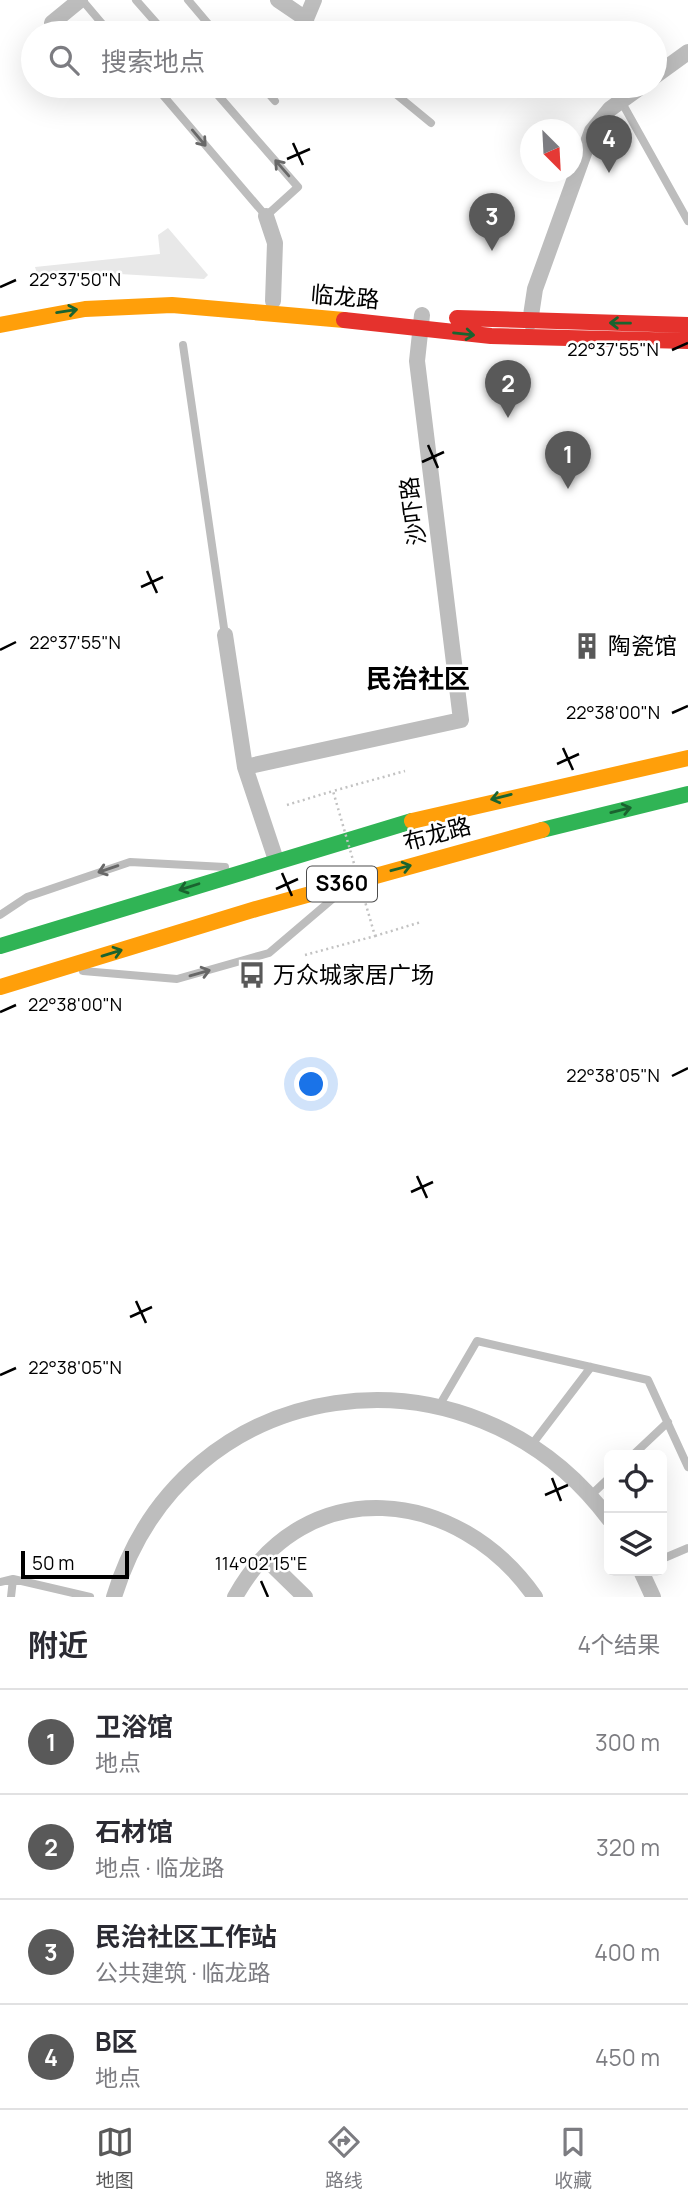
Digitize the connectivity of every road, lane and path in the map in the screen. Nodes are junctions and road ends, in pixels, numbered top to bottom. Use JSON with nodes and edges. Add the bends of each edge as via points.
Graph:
{"nodes":[{"id":1,"x":81,"y":0,"type":"edge"},
{"id":2,"x":136,"y":0,"type":"edge"},
{"id":3,"x":188,"y":0,"type":"edge"},
{"id":4,"x":278,"y":0,"type":"edge"},
{"id":5,"x":314,"y":0,"type":"edge"},
{"id":6,"x":306,"y":19,"type":"junction"},
{"id":7,"x":55,"y":21,"type":"edge"},
{"id":8,"x":99,"y":21,"type":"edge"},
{"id":9,"x":154,"y":21,"type":"edge"},
{"id":10,"x":206,"y":21,"type":"edge"},
{"id":11,"x":308,"y":21,"type":"edge"},
{"id":12,"x":688,"y":52,"type":"edge"},
{"id":13,"x":667,"y":67,"type":"edge"},
{"id":14,"x":165,"y":98,"type":"edge"},
{"id":15,"x":220,"y":98,"type":"edge"},
{"id":16,"x":272,"y":98,"type":"edge"},
{"id":17,"x":401,"y":98,"type":"edge"},
{"id":18,"x":625,"y":98,"type":"edge"},
{"id":19,"x":275,"y":101,"type":"dead end"},
{"id":20,"x":621,"y":101,"type":"junction"},
{"id":21,"x":431,"y":123,"type":"dead end"},
{"id":22,"x":266,"y":216,"type":"junction"},
{"id":23,"x":688,"y":221,"type":"edge"},
{"id":24,"x":58,"y":297,"type":"dead end"},
{"id":25,"x":273,"y":300,"type":"junction"},
{"id":26,"x":25,"y":303,"type":"dead end"},
{"id":27,"x":0,"y":310,"type":"edge"},
{"id":28,"x":422,"y":321,"type":"junction"},
{"id":29,"x":530,"y":322,"type":"junction"},
{"id":30,"x":0,"y":325,"type":"edge"},
{"id":31,"x":688,"y":325,"type":"edge"},
{"id":32,"x":688,"y":341,"type":"edge"},
{"id":33,"x":183,"y":345,"type":"dead end"},
{"id":34,"x":225,"y":635,"type":"joint"},
{"id":35,"x":688,"y":758,"type":"edge"},
{"id":36,"x":245,"y":768,"type":"junction"},
{"id":37,"x":405,"y":771,"type":"dead end"},
{"id":38,"x":333,"y":791,"type":"junction"},
{"id":39,"x":688,"y":794,"type":"edge"},
{"id":40,"x":287,"y":805,"type":"dead end"},
{"id":41,"x":276,"y":860,"type":"junction"},
{"id":42,"x":249,"y":868,"type":"junction"},
{"id":43,"x":354,"y":881,"type":"junction"},
{"id":44,"x":0,"y":915,"type":"edge"},
{"id":45,"x":421,"y":922,"type":"dead end"},
{"id":46,"x":375,"y":936,"type":"junction"},
{"id":47,"x":0,"y":946,"type":"edge"},
{"id":48,"x":306,"y":955,"type":"dead end"},
{"id":49,"x":60,"y":969,"type":"junction"},
{"id":50,"x":0,"y":987,"type":"edge"},
{"id":51,"x":591,"y":1367,"type":"junction"},
{"id":52,"x":439,"y":1406,"type":"junction"},
{"id":53,"x":668,"y":1423,"type":"junction"},
{"id":54,"x":530,"y":1447,"type":"junction"},
{"id":55,"x":638,"y":1450,"type":"edge"},
{"id":56,"x":688,"y":1467,"type":"edge"},
{"id":57,"x":604,"y":1483,"type":"edge"},
{"id":58,"x":590,"y":1496,"type":"junction"},
{"id":59,"x":604,"y":1513,"type":"edge"},
{"id":60,"x":688,"y":1548,"type":"edge"},
{"id":61,"x":264,"y":1557,"type":"junction"},
{"id":62,"x":667,"y":1557,"type":"edge"},
{"id":63,"x":643,"y":1576,"type":"edge"},
{"id":64,"x":13,"y":1579,"type":"junction"},
{"id":65,"x":0,"y":1582,"type":"edge"},
{"id":66,"x":11,"y":1597,"type":"edge"},
{"id":67,"x":90,"y":1597,"type":"edge"},
{"id":68,"x":114,"y":1597,"type":"edge"},
{"id":69,"x":235,"y":1597,"type":"edge"},
{"id":70,"x":305,"y":1597,"type":"edge"},
{"id":71,"x":535,"y":1597,"type":"edge"},
{"id":72,"x":653,"y":1597,"type":"edge"}],
"edges":[{"from":1,"to":7,"type":"street"},
{"from":1,"to":8,"type":"lane"},
{"from":2,"to":9,"type":"lane"},
{"from":3,"to":10,"type":"lane"},
{"from":4,"to":6,"type":"street"},
{"from":5,"to":6,"type":"street"},
{"from":6,"to":11,"type":"lane"},
{"from":12,"to":13,"type":"street"},
{"from":14,"to":22,"type":"lane","one_way":true},
{"from":22,"to":15,"type":"lane","one_way":true,"via":[[298,187]]},
{"from":16,"to":19,"type":"lane"},
{"from":17,"to":21,"type":"lane"},
{"from":18,"to":20,"type":"street"},
{"from":20,"to":23,"type":"lane"},
{"from":20,"to":29,"type":"street","via":[[592,131],[535,289]]},
{"from":22,"to":25,"type":"street","via":[[275,243]]},
{"from":24,"to":25,"type":"main road","name":"临龙路","via":[[124,290]]},
{"from":25,"to":28,"type":"main road","name":"临龙路"},
{"from":26,"to":27,"type":"main road"},
{"from":28,"to":29,"type":"main road","name":"临龙路"},
{"from":30,"to":28,"type":"main road","name":"临龙路","one_way":true,"via":[[137,304]]},
{"from":28,"to":32,"type":"main road","name":"临龙路","one_way":true,"via":[[491,337]]},
{"from":28,"to":36,"type":"street","name":"沙吓路","via":[[417,361],[461,720]]},
{"from":31,"to":29,"type":"main road","name":"临龙路","one_way":true},
{"from":33,"to":34,"type":"lane"},
{"from":34,"to":36,"type":"street"},
{"from":35,"to":41,"type":"main road","name":"布龙路","number":"S360","one_way":true,"via":[[494,799]]},
{"from":36,"to":41,"type":"street"},
{"from":37,"to":38,"type":"path","bridge":true},
{"from":38,"to":40,"type":"path"},
{"from":38,"to":46,"type":"path","bridge":true},
{"from":43,"to":39,"type":"main road","name":"布龙路","number":"S360","one_way":true},
{"from":41,"to":42,"type":"main road","name":"布龙路","number":"S360"},
{"from":42,"to":44,"type":"lane","one_way":true,"via":[[130,862],[27,897]]},
{"from":42,"to":47,"type":"main road","name":"布龙路","number":"S360","one_way":true},
{"from":49,"to":43,"type":"main road","name":"布龙路","number":"S360","one_way":true},
{"from":49,"to":43,"type":"lane","one_way":true,"via":[[177,979],[269,953]]},
{"from":45,"to":46,"type":"path"},
{"from":46,"to":48,"type":"path","bridge":true},
{"from":49,"to":50,"type":"main road","name":"布龙路","number":"S360"},
{"from":51,"to":52,"type":"lane","via":[[477,1341]]},
{"from":51,"to":53,"type":"lane","via":[[648,1381]]},
{"from":51,"to":54,"type":"lane"},
{"from":52,"to":54,"type":"street","via":[[496,1426]]},
{"from":52,"to":68,"type":"street","via":[[393,1399],[346,1400],[300,1409],[236,1437],[198,1465],[165,1499],[133,1548]]},
{"from":53,"to":55,"type":"lane"},
{"from":53,"to":56,"type":"lane"},
{"from":54,"to":58,"type":"street"},
{"from":57,"to":58,"type":"lane"},
{"from":58,"to":59,"type":"street"},
{"from":60,"to":62,"type":"lane"},
{"from":61,"to":69,"type":"street"},
{"from":61,"to":70,"type":"street"},
{"from":61,"to":71,"type":"street","via":[[309,1525],[343,1513],[379,1508],[416,1511],[452,1523],[484,1542],[513,1568]]},
{"from":63,"to":72,"type":"street"},
{"from":64,"to":65,"type":"lane"},
{"from":64,"to":66,"type":"lane"},
{"from":64,"to":67,"type":"lane"}]}
